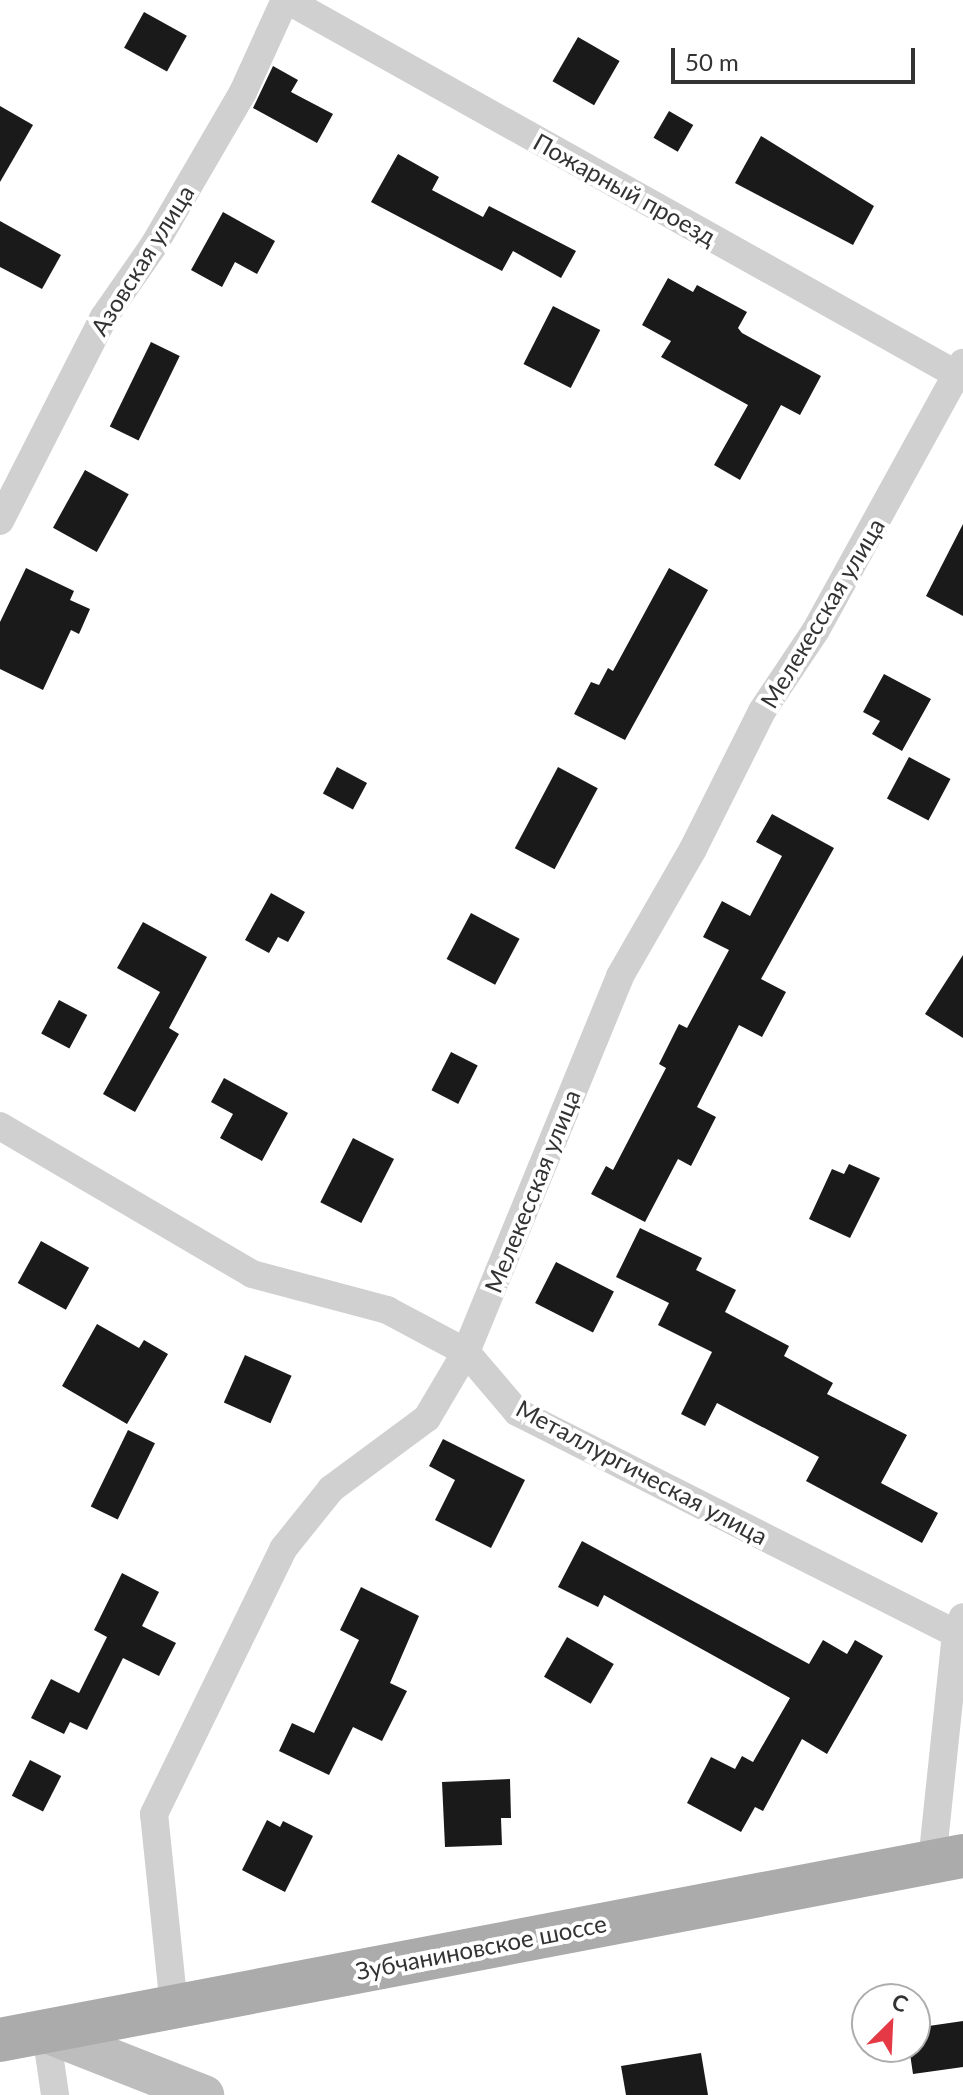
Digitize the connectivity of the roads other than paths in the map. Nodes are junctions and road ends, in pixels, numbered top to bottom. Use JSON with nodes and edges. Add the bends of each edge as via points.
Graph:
{"nodes":[{"id":1,"x":286,"y":0,"type":"edge"},
{"id":2,"x":961,"y":372,"type":"edge"},
{"id":3,"x":0,"y":521,"type":"edge"},
{"id":4,"x":0,"y":1126,"type":"edge"},
{"id":5,"x":466,"y":1352,"type":"junction"},
{"id":6,"x":960,"y":1625,"type":"edge"},
{"id":7,"x":948,"y":1859,"type":"edge"},
{"id":8,"x":174,"y":2007,"type":"junction"},
{"id":9,"x":46,"y":2033,"type":"junction"},
{"id":10,"x":0,"y":2040,"type":"edge"},
{"id":11,"x":55,"y":2095,"type":"edge"},
{"id":12,"x":204,"y":2095,"type":"edge"}],
"edges":[{"from":1,"to":2,"type":"street","name":"Пожарный проезд"},
{"from":1,"to":3,"type":"street","name":"Азовская улица","via":[[243,92],[154,245],[104,317]]},
{"from":2,"to":5,"type":"street","name":"Мелекесская улица","via":[[816,630],[762,711],[693,849],[620,976]]},
{"from":4,"to":5,"type":"street","name":"Металлургическая улица","via":[[252,1274],[387,1310]]},
{"from":5,"to":6,"type":"street","name":"Металлургическая улица","via":[[517,1412]]},
{"from":5,"to":8,"type":"street","name":"Мелекесская улица","via":[[427,1418],[331,1489],[283,1549],[154,1814]]},
{"from":6,"to":7,"type":"street"},
{"from":7,"to":8,"type":"main road","name":"Зубчаниновское шоссе"},
{"from":8,"to":9,"type":"main road","name":"Зубчаниновское шоссе"},
{"from":9,"to":10,"type":"main road","name":"Зубчаниновское шоссе"},
{"from":9,"to":11,"type":"street"},
{"from":9,"to":12,"type":"street"}]}
